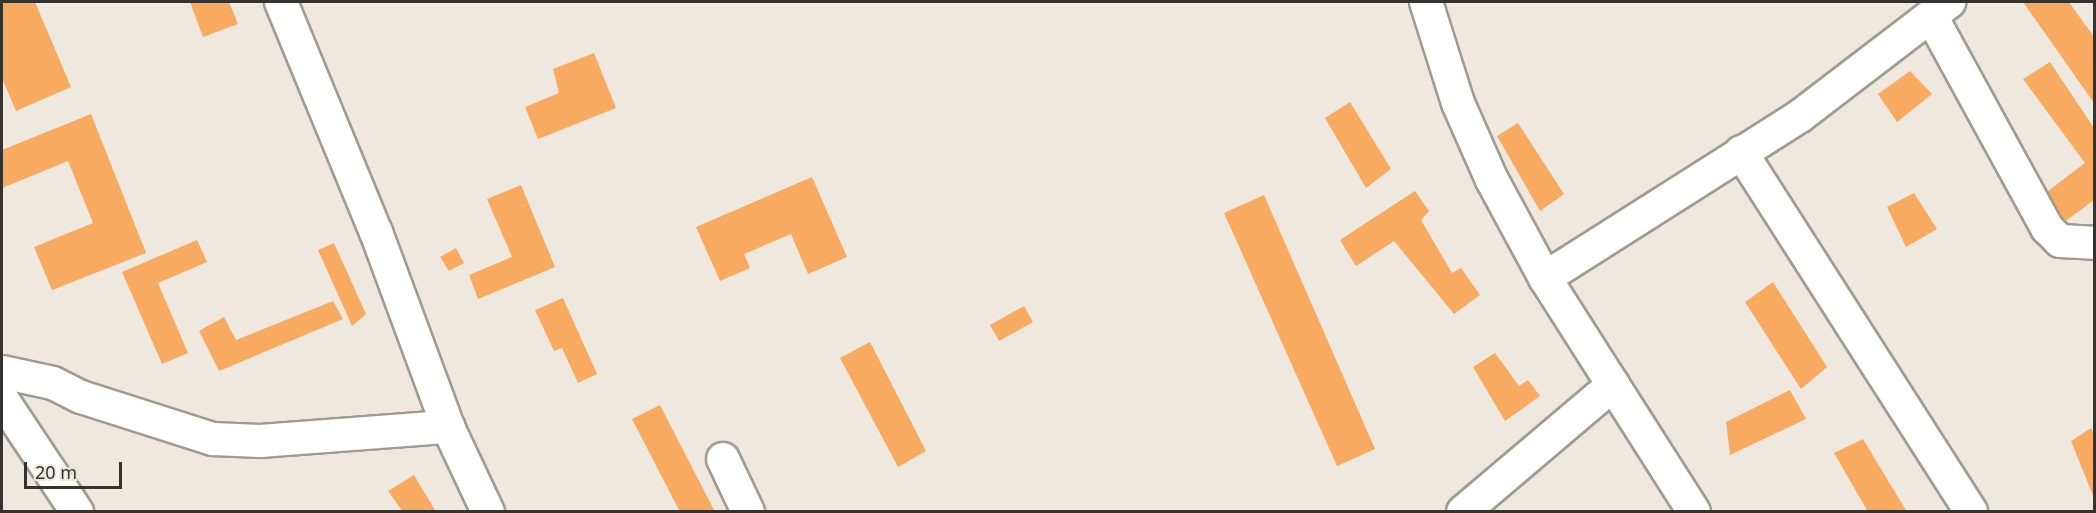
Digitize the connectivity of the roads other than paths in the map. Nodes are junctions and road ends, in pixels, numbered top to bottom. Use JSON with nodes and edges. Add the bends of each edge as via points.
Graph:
{"nodes":[{"id":1,"x":281,"y":2,"type":"edge"},
{"id":2,"x":1426,"y":2,"type":"edge"},
{"id":3,"x":1940,"y":9,"type":"edge"},
{"id":4,"x":1741,"y":152,"type":"junction"},
{"id":5,"x":2094,"y":243,"type":"edge"},
{"id":6,"x":1545,"y":278,"type":"junction"},
{"id":7,"x":2,"y":372,"type":"edge"},
{"id":8,"x":1613,"y":385,"type":"junction"},
{"id":9,"x":2,"y":399,"type":"edge"},
{"id":10,"x":448,"y":428,"type":"junction"},
{"id":11,"x":723,"y":459,"type":"dead end"},
{"id":12,"x":77,"y":512,"type":"edge"},
{"id":13,"x":488,"y":512,"type":"edge"},
{"id":14,"x":748,"y":512,"type":"edge"},
{"id":15,"x":1463,"y":512,"type":"edge"},
{"id":16,"x":1694,"y":512,"type":"edge"},
{"id":17,"x":1971,"y":512,"type":"edge"}],
"edges":[{"from":1,"to":10,"type":"street","via":[[372,222]]},
{"from":2,"to":6,"type":"street","via":[[1458,103],[1492,180]]},
{"from":3,"to":4,"type":"street","via":[[1800,116]]},
{"from":3,"to":5,"type":"street","via":[[2047,228],[2061,242]]},
{"from":4,"to":6,"type":"street"},
{"from":4,"to":17,"type":"street"},
{"from":6,"to":8,"type":"street"},
{"from":7,"to":10,"type":"street","via":[[53,383],[126,412],[213,439],[260,441],[388,429]]},
{"from":8,"to":15,"type":"street"},
{"from":8,"to":16,"type":"street"},
{"from":9,"to":12,"type":"street"},
{"from":10,"to":13,"type":"street"},
{"from":11,"to":14,"type":"street"}]}
